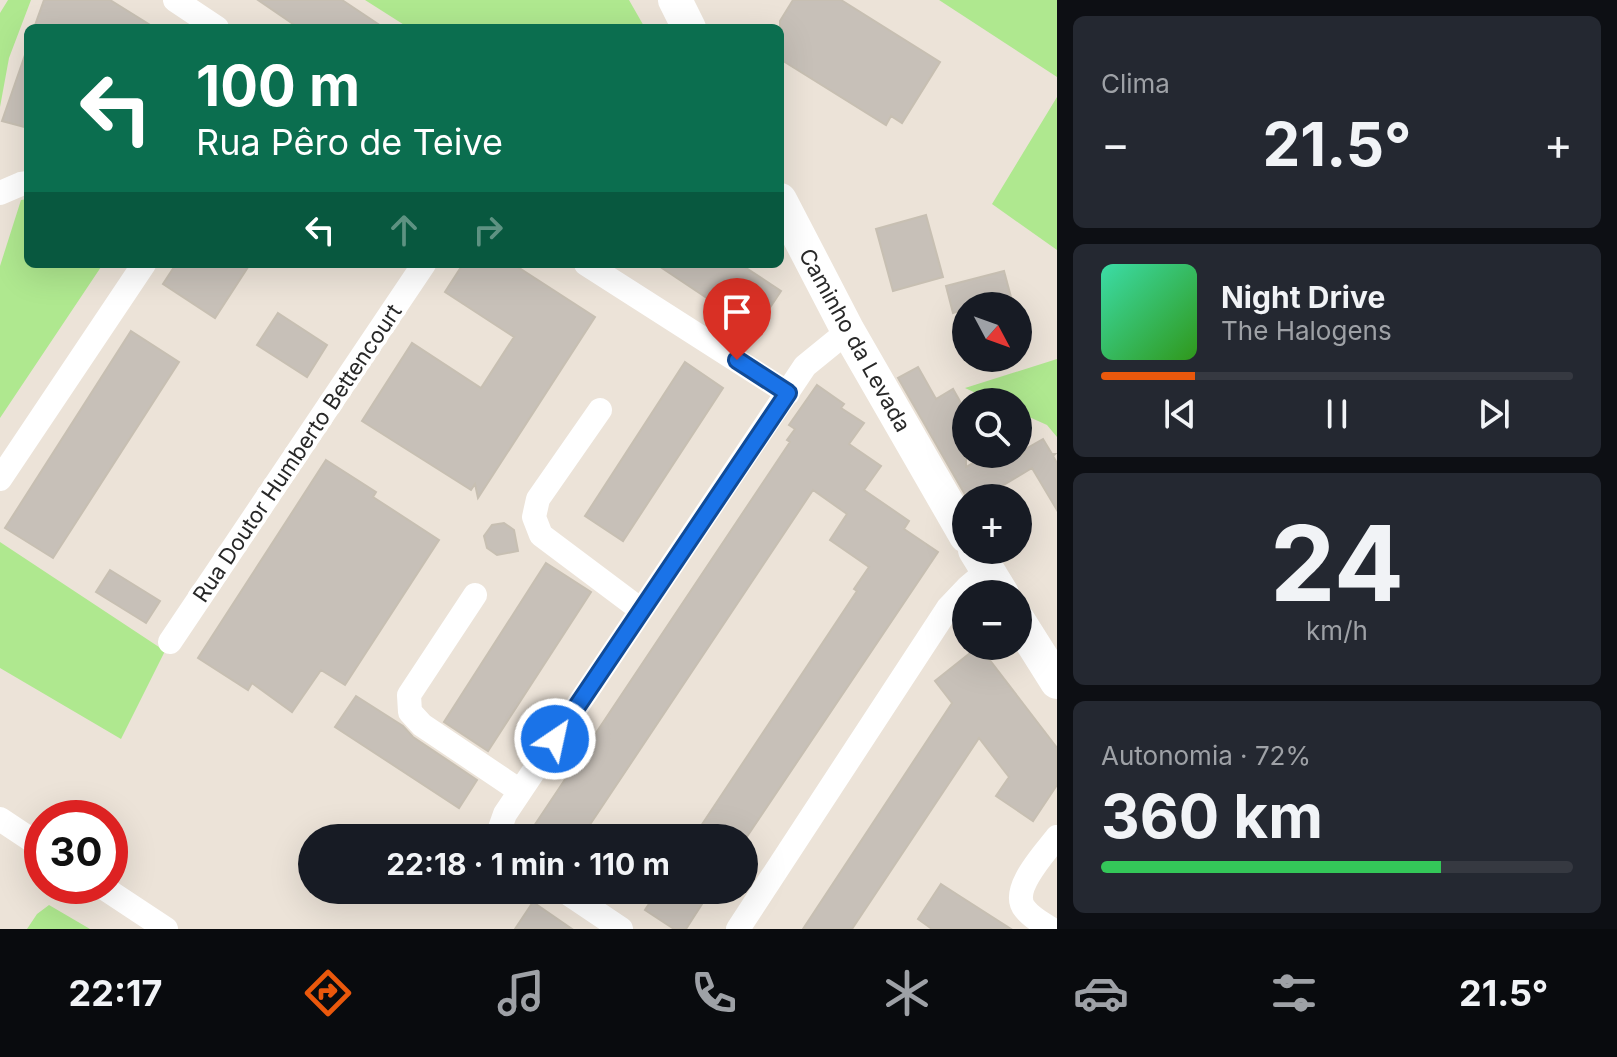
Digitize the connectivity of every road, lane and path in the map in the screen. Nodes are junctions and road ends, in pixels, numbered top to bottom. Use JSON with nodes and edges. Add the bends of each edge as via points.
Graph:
{"nodes":[{"id":1,"x":175,"y":0,"type":"edge"},
{"id":2,"x":675,"y":0,"type":"edge"},
{"id":3,"x":211,"y":24,"type":"edge"},
{"id":4,"x":687,"y":24,"type":"edge"},
{"id":5,"x":24,"y":184,"type":"edge"},
{"id":6,"x":0,"y":193,"type":"edge"},
{"id":7,"x":784,"y":208,"type":"edge"},
{"id":8,"x":141,"y":268,"type":"edge"},
{"id":9,"x":421,"y":268,"type":"edge"},
{"id":10,"x":592,"y":268,"type":"edge"},
{"id":11,"x":848,"y":331,"type":"junction"},
{"id":12,"x":788,"y":393,"type":"junction"},
{"id":13,"x":600,"y":410,"type":"dead end"},
{"id":14,"x":4,"y":474,"type":"edge"},
{"id":15,"x":952,"y":513,"type":"edge"},
{"id":16,"x":988,"y":572,"type":"edge"},
{"id":17,"x":475,"y":595,"type":"dead end"},
{"id":18,"x":641,"y":610,"type":"junction"},
{"id":19,"x":170,"y":642,"type":"dead end"},
{"id":20,"x":1032,"y":642,"type":"edge"},
{"id":21,"x":1057,"y":682,"type":"edge"},
{"id":22,"x":520,"y":791,"type":"junction"},
{"id":23,"x":0,"y":819,"type":"edge"},
{"id":24,"x":501,"y":824,"type":"edge"},
{"id":25,"x":24,"y":835,"type":"edge"},
{"id":26,"x":1057,"y":837,"type":"edge"},
{"id":27,"x":128,"y":904,"type":"edge"},
{"id":28,"x":584,"y":904,"type":"edge"},
{"id":29,"x":166,"y":929,"type":"edge"},
{"id":30,"x":621,"y":929,"type":"edge"},
{"id":31,"x":738,"y":929,"type":"edge"},
{"id":32,"x":1051,"y":929,"type":"edge"}],
"edges":[{"from":1,"to":3,"type":"street"},
{"from":2,"to":4,"type":"street"},
{"from":5,"to":6,"type":"street"},
{"from":7,"to":11,"type":"street","name":"Caminho da Levada"},
{"from":8,"to":14,"type":"street"},
{"from":9,"to":19,"type":"street","name":"Rua Doutor Humberto Bettencourt"},
{"from":10,"to":12,"type":"street"},
{"from":11,"to":12,"type":"street","via":[[805,366]]},
{"from":11,"to":15,"type":"street","name":"Caminho da Levada"},
{"from":12,"to":18,"type":"street"},
{"from":13,"to":18,"type":"street","via":[[538,499],[534,517],[541,535]]},
{"from":16,"to":31,"type":"street","via":[[948,608]]},
{"from":17,"to":22,"type":"street","via":[[409,695],[410,712]]},
{"from":18,"to":22,"type":"street"},
{"from":20,"to":21,"type":"street"},
{"from":22,"to":24,"type":"street"},
{"from":23,"to":25,"type":"street"},
{"from":26,"to":32,"type":"street","via":[[1020,894],[1022,907]]},
{"from":27,"to":29,"type":"street"},
{"from":28,"to":30,"type":"street"}]}
